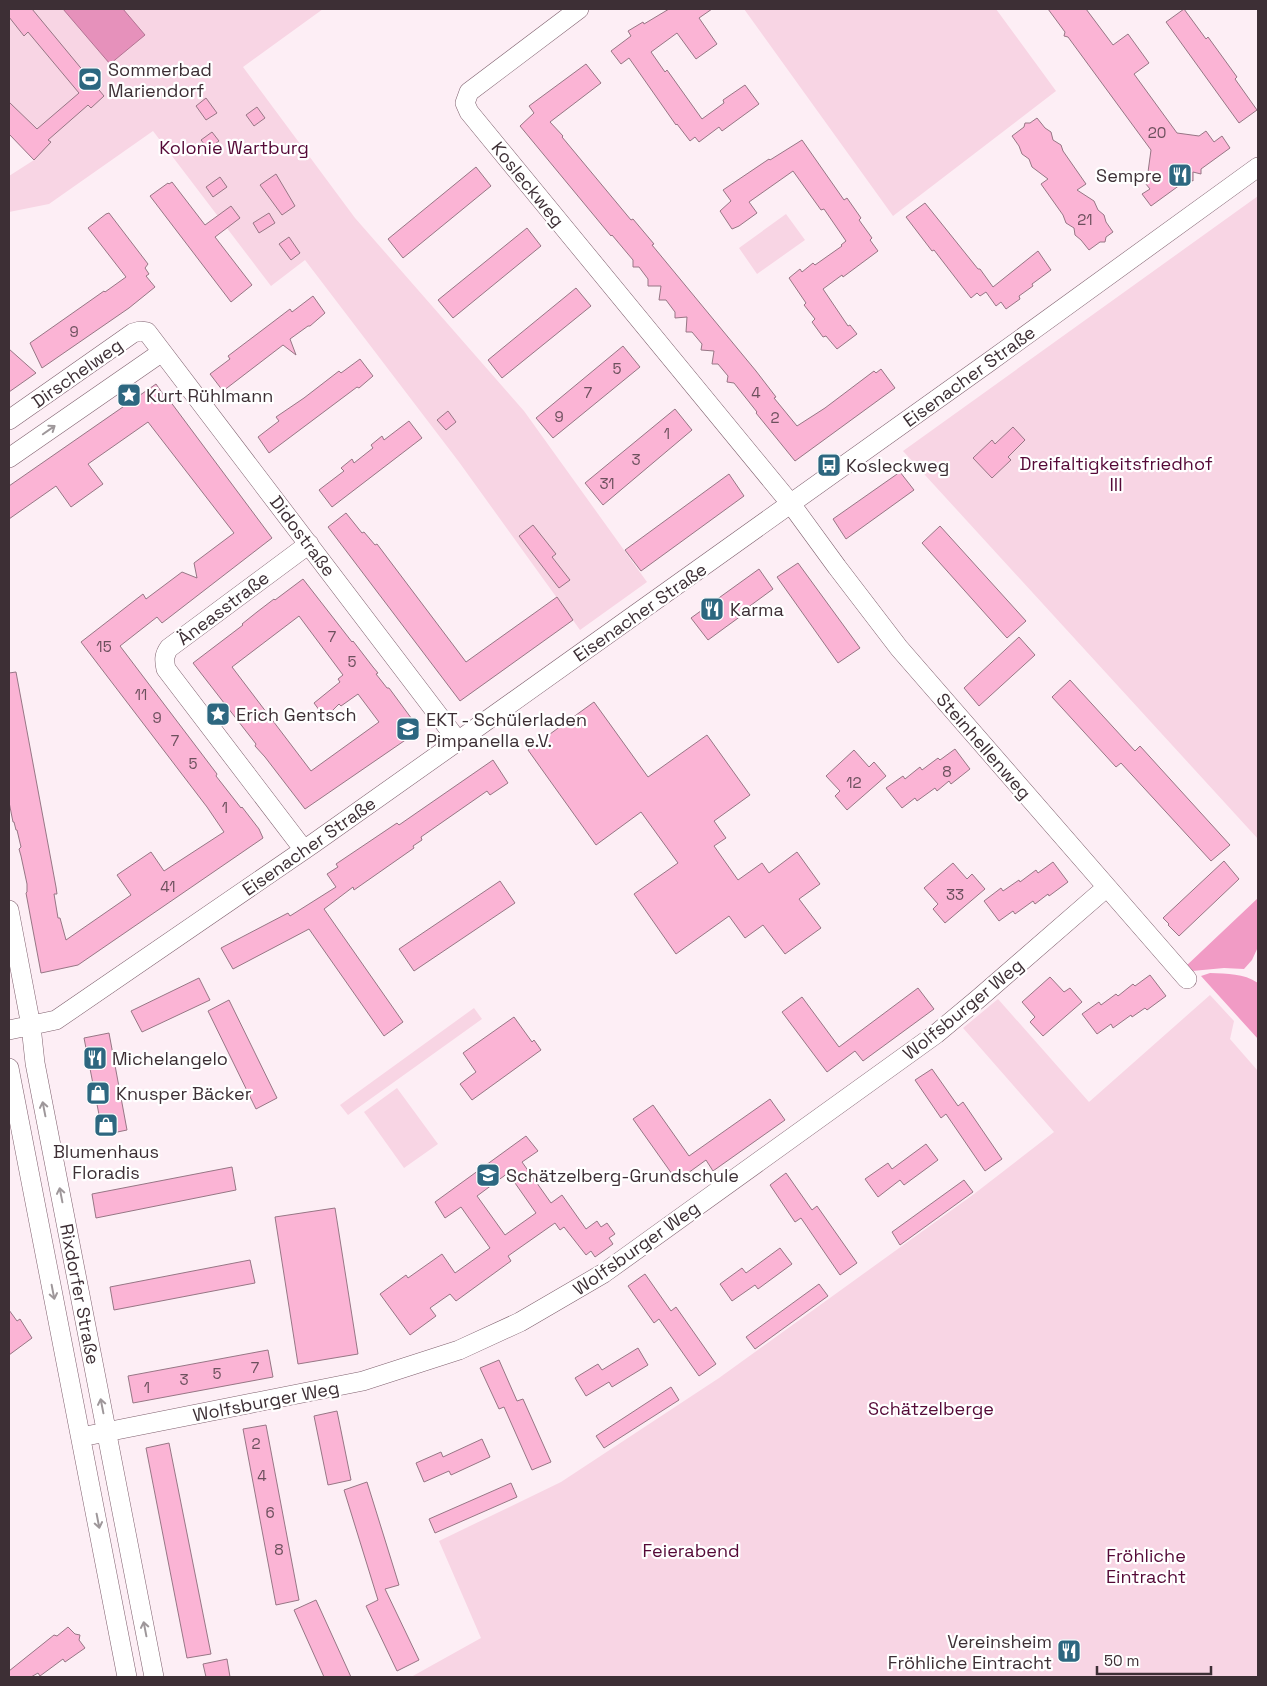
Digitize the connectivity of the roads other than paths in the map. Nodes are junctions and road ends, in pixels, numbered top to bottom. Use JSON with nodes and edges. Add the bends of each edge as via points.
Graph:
{"nodes":[{"id":1,"x":579,"y":9,"type":"edge"},
{"id":2,"x":1258,"y":168,"type":"edge"},
{"id":3,"x":147,"y":332,"type":"joint"},
{"id":4,"x":162,"y":352,"type":"junction"},
{"id":5,"x":9,"y":420,"type":"edge"},
{"id":6,"x":9,"y":458,"type":"edge"},
{"id":7,"x":791,"y":504,"type":"junction"},
{"id":8,"x":309,"y":544,"type":"junction"},
{"id":9,"x":458,"y":742,"type":"junction"},
{"id":10,"x":304,"y":850,"type":"junction"},
{"id":11,"x":1107,"y":887,"type":"junction"},
{"id":12,"x":9,"y":910,"type":"edge"},
{"id":13,"x":14,"y":963,"type":"edge"},
{"id":14,"x":1187,"y":979,"type":"dead end"},
{"id":15,"x":31,"y":1026,"type":"junction"},
{"id":16,"x":9,"y":1030,"type":"edge"},
{"id":17,"x":9,"y":1068,"type":"edge"},
{"id":18,"x":107,"y":1432,"type":"junction"},
{"id":19,"x":81,"y":1438,"type":"junction"},
{"id":20,"x":127,"y":1677,"type":"edge"},
{"id":21,"x":154,"y":1677,"type":"edge"}],
"edges":[{"from":1,"to":7,"type":"street","name":"Kosleckweg","via":[[469,92],[465,103],[469,112]]},
{"from":2,"to":7,"type":"street","name":"Eisenacher Straße"},
{"from":3,"to":4,"type":"street","name":"Didostraße"},
{"from":3,"to":5,"type":"street","name":"Dirschelweg","via":[[133,333]]},
{"from":6,"to":4,"type":"street","name":"Dirschelweg","one_way":true},
{"from":4,"to":8,"type":"street","name":"Didostraße"},
{"from":7,"to":9,"type":"street","name":"Eisenacher Straße"},
{"from":7,"to":11,"type":"street","name":"Steinhellenweg","via":[[899,648]]},
{"from":8,"to":9,"type":"street","name":"Didostraße"},
{"from":8,"to":10,"type":"street","name":"Äneasstraße","via":[[169,648],[164,661],[166,669]]},
{"from":9,"to":10,"type":"street","name":"Eisenacher Straße"},
{"from":10,"to":15,"type":"street","name":"Eisenacher Straße","via":[[56,1020]]},
{"from":11,"to":14,"type":"street","name":"Steinhellenweg"},
{"from":11,"to":18,"type":"street","name":"Wolfsburger Weg","via":[[936,1034],[604,1273],[520,1322],[459,1350],[363,1381]]},
{"from":12,"to":13,"type":"street","name":"Rixdorfer Straße"},
{"from":13,"to":15,"type":"street","name":"Rixdorfer Straße"},
{"from":15,"to":16,"type":"street","name":"Eisenacher Straße"},
{"from":18,"to":15,"type":"street","name":"Rixdorfer Straße","one_way":true,"via":[[35,1063]]},
{"from":17,"to":19,"type":"street","name":"Rixdorfer Straße","one_way":true},
{"from":18,"to":19,"type":"street","name":"Wolfsburger Weg"},
{"from":21,"to":18,"type":"street","name":"Rixdorfer Straße","one_way":true},
{"from":19,"to":20,"type":"street","name":"Rixdorfer Straße","one_way":true}]}
